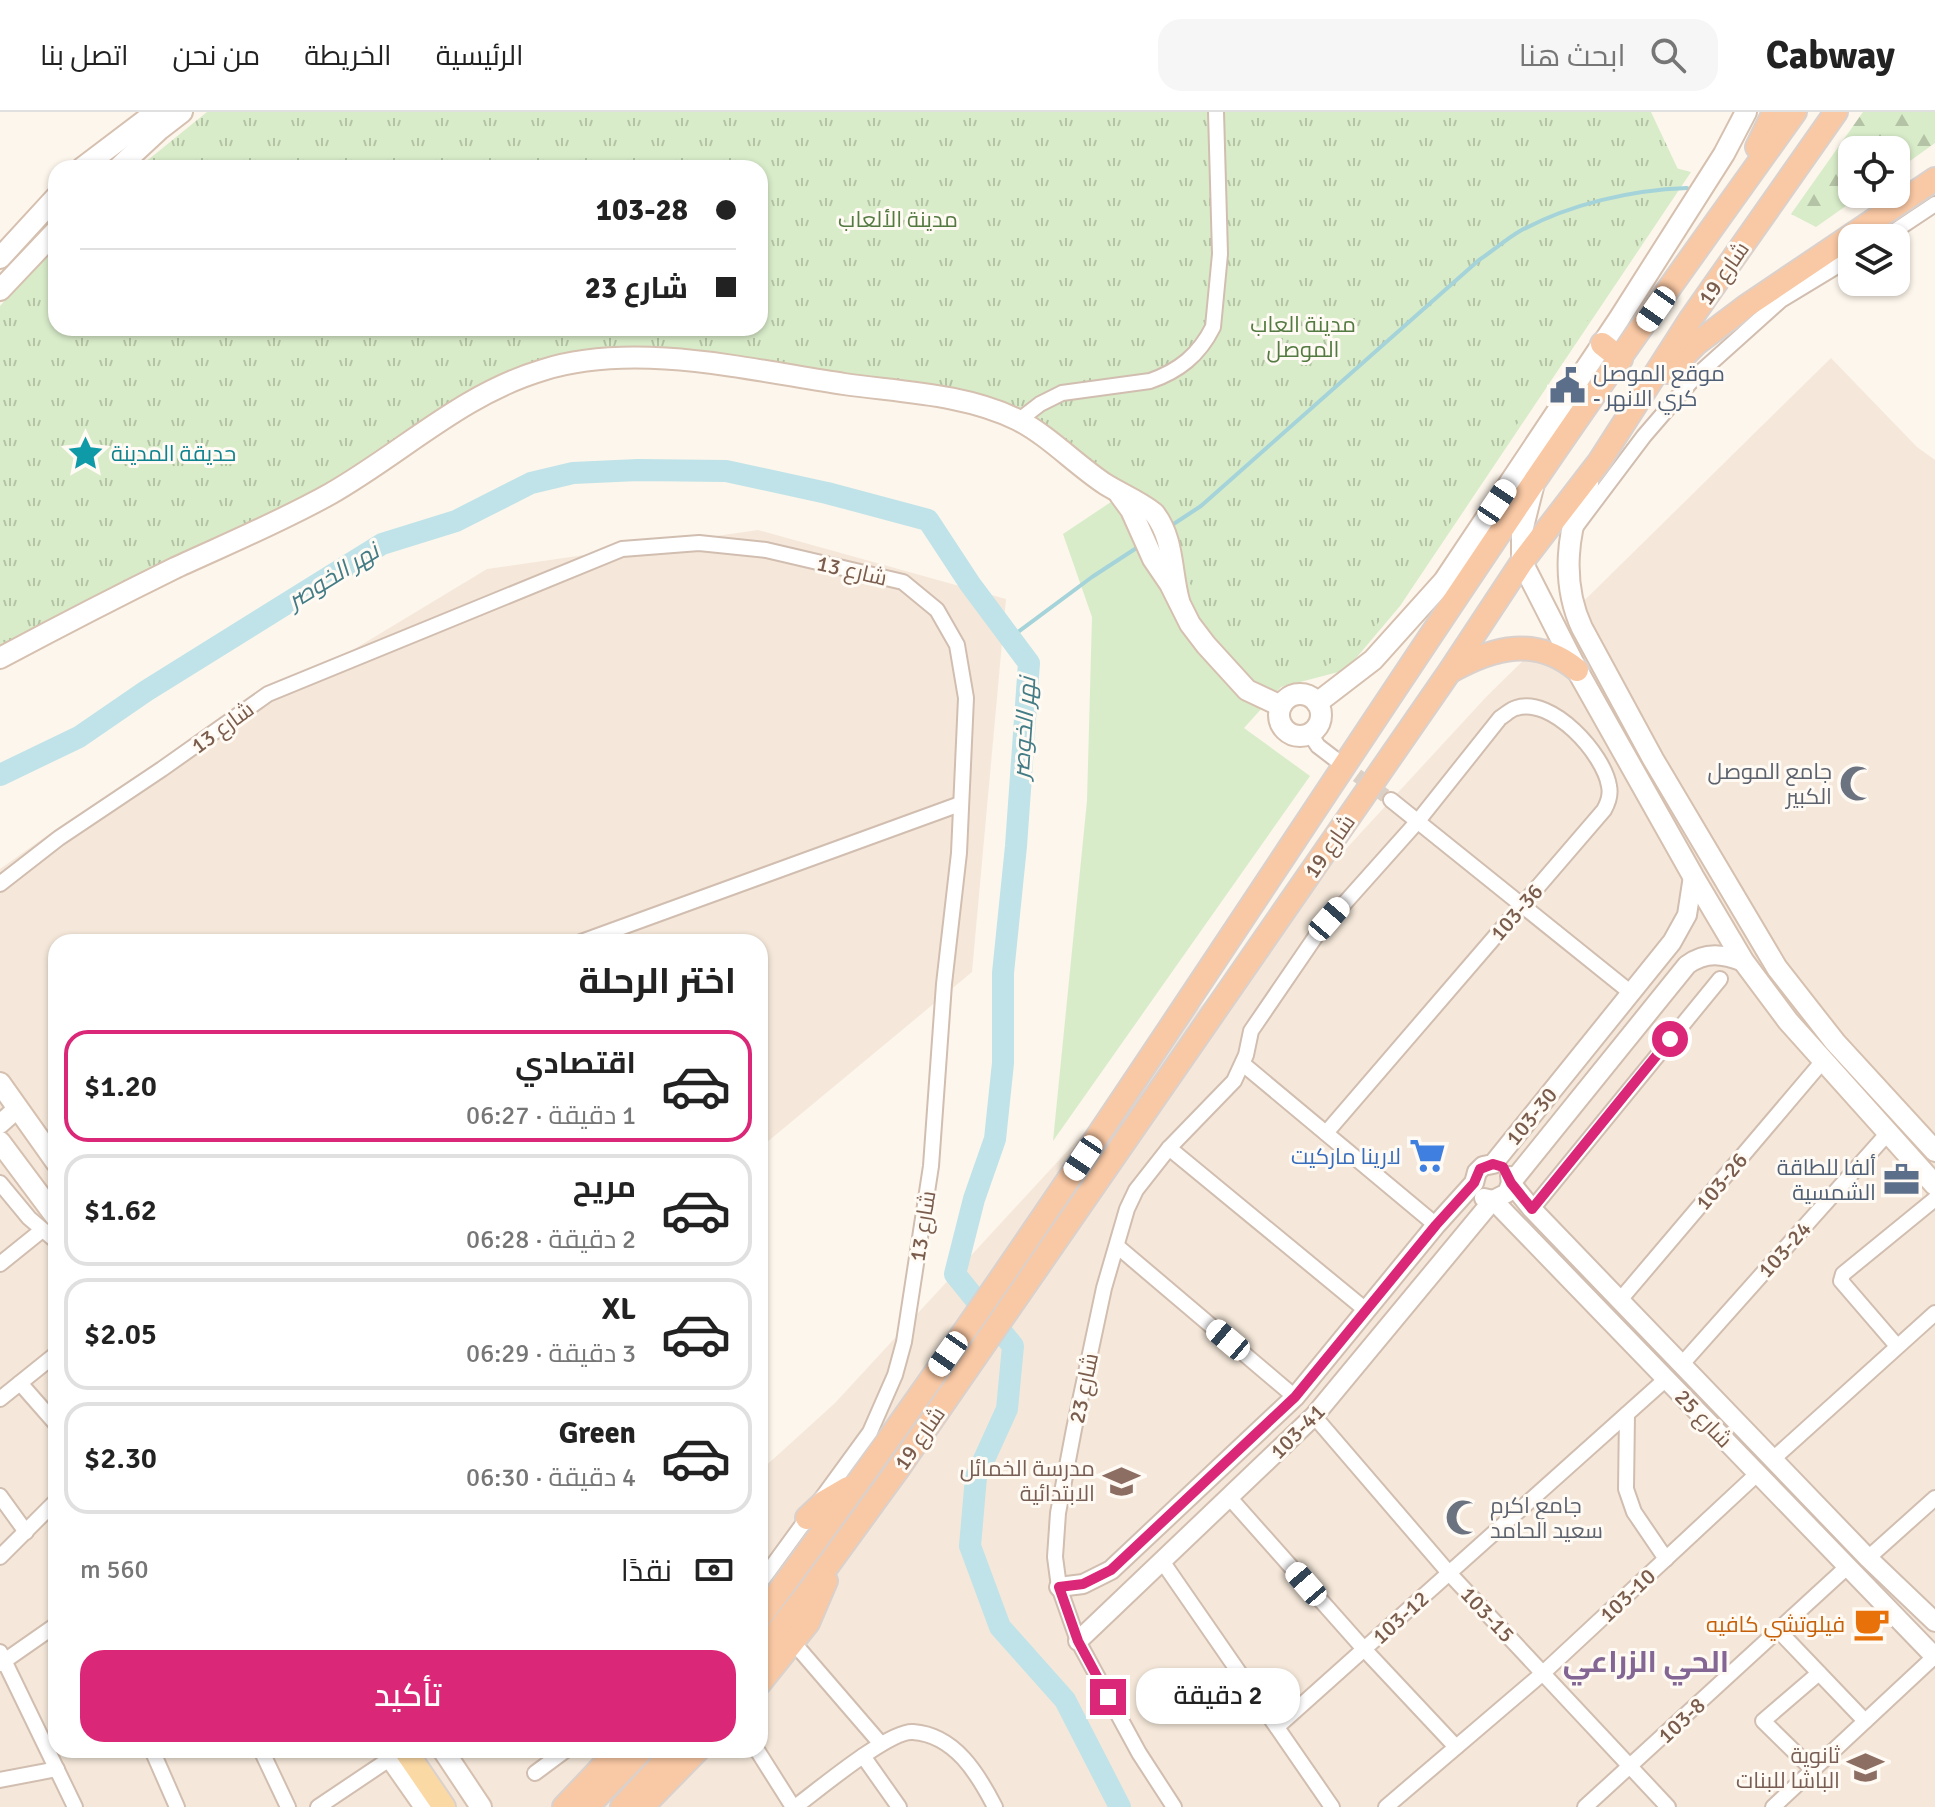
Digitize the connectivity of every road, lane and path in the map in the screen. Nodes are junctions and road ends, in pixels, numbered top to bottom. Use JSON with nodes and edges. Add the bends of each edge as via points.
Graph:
{"nodes":[{"id":1,"x":156,"y":112,"type":"edge"},
{"id":2,"x":182,"y":112,"type":"edge"},
{"id":3,"x":1216,"y":112,"type":"edge"},
{"id":4,"x":1746,"y":112,"type":"edge"},
{"id":5,"x":1774,"y":112,"type":"edge"},
{"id":6,"x":1795,"y":112,"type":"edge"},
{"id":7,"x":1836,"y":112,"type":"edge"},
{"id":8,"x":93,"y":160,"type":"edge"},
{"id":9,"x":127,"y":160,"type":"edge"},
{"id":10,"x":1935,"y":179,"type":"edge"},
{"id":11,"x":1935,"y":204,"type":"edge"},
{"id":12,"x":48,"y":206,"type":"edge"},
{"id":13,"x":1905,"y":224,"type":"edge"},
{"id":14,"x":1710,"y":232,"type":"junction"},
{"id":15,"x":48,"y":239,"type":"edge"},
{"id":16,"x":0,"y":258,"type":"edge"},
{"id":17,"x":1838,"y":265,"type":"edge"},
{"id":18,"x":0,"y":290,"type":"edge"},
{"id":19,"x":1602,"y":344,"type":"junction"},
{"id":20,"x":1621,"y":359,"type":"junction"},
{"id":21,"x":1628,"y":418,"type":"junction"},
{"id":22,"x":1018,"y":421,"type":"junction"},
{"id":23,"x":1599,"y":462,"type":"junction"},
{"id":24,"x":1538,"y":475,"type":"junction"},
{"id":25,"x":1114,"y":489,"type":"junction"},
{"id":26,"x":1572,"y":531,"type":"junction"},
{"id":27,"x":1162,"y":554,"type":"junction"},
{"id":28,"x":1522,"y":562,"type":"junction"},
{"id":29,"x":1574,"y":610,"type":"junction"},
{"id":30,"x":1550,"y":620,"type":"junction"},
{"id":31,"x":0,"y":658,"type":"edge"},
{"id":32,"x":1577,"y":670,"type":"junction"},
{"id":33,"x":1450,"y":671,"type":"junction"},
{"id":34,"x":1317,"y":703,"type":"junction"},
{"id":35,"x":1281,"y":706,"type":"junction"},
{"id":36,"x":1516,"y":707,"type":"joint"},
{"id":37,"x":1310,"y":734,"type":"junction"},
{"id":38,"x":1335,"y":759,"type":"tunnel mouth"},
{"id":39,"x":1391,"y":800,"type":"tunnel mouth"},
{"id":40,"x":960,"y":804,"type":"junction"},
{"id":41,"x":1418,"y":821,"type":"junction"},
{"id":42,"x":1693,"y":876,"type":"junction"},
{"id":43,"x":0,"y":884,"type":"edge"},
{"id":44,"x":1520,"y":906,"type":"junction"},
{"id":45,"x":603,"y":934,"type":"edge"},
{"id":46,"x":1744,"y":962,"type":"junction"},
{"id":47,"x":1720,"y":979,"type":"dead end"},
{"id":48,"x":1630,"y":992,"type":"junction"},
{"id":49,"x":1822,"y":1062,"type":"junction"},
{"id":50,"x":1243,"y":1064,"type":"junction"},
{"id":51,"x":7,"y":1096,"type":"edge"},
{"id":52,"x":0,"y":1124,"type":"edge"},
{"id":53,"x":1326,"y":1133,"type":"junction"},
{"id":54,"x":1887,"y":1134,"type":"junction"},
{"id":55,"x":0,"y":1142,"type":"edge"},
{"id":56,"x":1169,"y":1148,"type":"junction"},
{"id":57,"x":48,"y":1151,"type":"edge"},
{"id":58,"x":1935,"y":1151,"type":"edge"},
{"id":59,"x":1493,"y":1164,"type":"junction"},
{"id":60,"x":0,"y":1183,"type":"edge"},
{"id":61,"x":1474,"y":1183,"type":"junction"},
{"id":62,"x":1511,"y":1183,"type":"junction"},
{"id":63,"x":1935,"y":1185,"type":"edge"},
{"id":64,"x":1935,"y":1199,"type":"edge"},
{"id":65,"x":1493,"y":1200,"type":"junction"},
{"id":66,"x":1532,"y":1209,"type":"junction"},
{"id":67,"x":48,"y":1222,"type":"edge"},
{"id":68,"x":48,"y":1223,"type":"edge"},
{"id":69,"x":48,"y":1225,"type":"edge"},
{"id":70,"x":1436,"y":1225,"type":"junction"},
{"id":71,"x":1117,"y":1246,"type":"junction"},
{"id":72,"x":0,"y":1264,"type":"edge"},
{"id":73,"x":1620,"y":1300,"type":"junction"},
{"id":74,"x":1367,"y":1311,"type":"junction"},
{"id":75,"x":1935,"y":1313,"type":"edge"},
{"id":76,"x":1897,"y":1346,"type":"junction"},
{"id":77,"x":48,"y":1360,"type":"edge"},
{"id":78,"x":1682,"y":1364,"type":"junction"},
{"id":79,"x":1666,"y":1379,"type":"junction"},
{"id":80,"x":20,"y":1383,"type":"junction"},
{"id":81,"x":1295,"y":1397,"type":"junction"},
{"id":82,"x":0,"y":1399,"type":"edge"},
{"id":83,"x":1627,"y":1414,"type":"junction"},
{"id":84,"x":48,"y":1415,"type":"edge"},
{"id":85,"x":1314,"y":1416,"type":"junction"},
{"id":86,"x":1773,"y":1459,"type":"junction"},
{"id":87,"x":1757,"y":1474,"type":"junction"},
{"id":88,"x":864,"y":1475,"type":"junction"},
{"id":89,"x":0,"y":1496,"type":"edge"},
{"id":90,"x":1229,"y":1497,"type":"junction"},
{"id":91,"x":1935,"y":1498,"type":"edge"},
{"id":92,"x":48,"y":1509,"type":"edge"},
{"id":93,"x":1175,"y":1510,"type":"junction"},
{"id":94,"x":807,"y":1518,"type":"junction"},
{"id":95,"x":1194,"y":1531,"type":"junction"},
{"id":96,"x":26,"y":1532,"type":"junction"},
{"id":97,"x":840,"y":1548,"type":"junction"},
{"id":98,"x":0,"y":1557,"type":"edge"},
{"id":99,"x":1868,"y":1558,"type":"junction"},
{"id":100,"x":1666,"y":1559,"type":"junction"},
{"id":101,"x":1162,"y":1561,"type":"junction"},
{"id":102,"x":1847,"y":1567,"type":"junction"},
{"id":103,"x":768,"y":1572,"type":"edge"},
{"id":104,"x":1449,"y":1573,"type":"junction"},
{"id":105,"x":1059,"y":1587,"type":"junction"},
{"id":106,"x":768,"y":1606,"type":"edge"},
{"id":107,"x":1935,"y":1622,"type":"edge"},
{"id":108,"x":48,"y":1630,"type":"edge"},
{"id":109,"x":1778,"y":1630,"type":"junction"},
{"id":110,"x":1078,"y":1641,"type":"junction"},
{"id":111,"x":793,"y":1642,"type":"junction"},
{"id":112,"x":768,"y":1643,"type":"edge"},
{"id":113,"x":1364,"y":1649,"type":"junction"},
{"id":114,"x":1935,"y":1656,"type":"edge"},
{"id":115,"x":2,"y":1659,"type":"edge"},
{"id":116,"x":768,"y":1673,"type":"edge"},
{"id":117,"x":1543,"y":1673,"type":"junction"},
{"id":118,"x":1819,"y":1673,"type":"junction"},
{"id":119,"x":1865,"y":1721,"type":"junction"},
{"id":120,"x":1277,"y":1727,"type":"junction"},
{"id":121,"x":881,"y":1744,"type":"junction"},
{"id":122,"x":1456,"y":1747,"type":"junction"},
{"id":123,"x":48,"y":1751,"type":"edge"},
{"id":124,"x":863,"y":1756,"type":"junction"},
{"id":125,"x":52,"y":1758,"type":"edge"},
{"id":126,"x":156,"y":1758,"type":"edge"},
{"id":127,"x":265,"y":1758,"type":"edge"},
{"id":128,"x":387,"y":1758,"type":"edge"},
{"id":129,"x":397,"y":1758,"type":"edge"},
{"id":130,"x":399,"y":1758,"type":"edge"},
{"id":131,"x":429,"y":1758,"type":"edge"},
{"id":132,"x":447,"y":1758,"type":"edge"},
{"id":133,"x":555,"y":1758,"type":"edge"},
{"id":134,"x":610,"y":1758,"type":"edge"},
{"id":135,"x":634,"y":1758,"type":"edge"},
{"id":136,"x":668,"y":1758,"type":"edge"},
{"id":137,"x":690,"y":1758,"type":"edge"},
{"id":138,"x":762,"y":1758,"type":"edge"},
{"id":139,"x":1630,"y":1767,"type":"junction"},
{"id":140,"x":57,"y":1769,"type":"junction"},
{"id":141,"x":1813,"y":1770,"type":"junction"},
{"id":142,"x":535,"y":1773,"type":"dead end"},
{"id":143,"x":0,"y":1780,"type":"edge"},
{"id":144,"x":473,"y":1804,"type":"edge"},
{"id":145,"x":75,"y":1807,"type":"edge"},
{"id":146,"x":177,"y":1807,"type":"edge"},
{"id":147,"x":288,"y":1807,"type":"edge"},
{"id":148,"x":318,"y":1807,"type":"edge"},
{"id":149,"x":425,"y":1807,"type":"edge"},
{"id":150,"x":444,"y":1807,"type":"edge"},
{"id":151,"x":564,"y":1807,"type":"edge"},
{"id":152,"x":587,"y":1807,"type":"edge"},
{"id":153,"x":622,"y":1807,"type":"edge"},
{"id":154,"x":642,"y":1807,"type":"edge"},
{"id":155,"x":794,"y":1807,"type":"edge"},
{"id":156,"x":899,"y":1807,"type":"edge"},
{"id":157,"x":995,"y":1807,"type":"edge"},
{"id":158,"x":1174,"y":1807,"type":"edge"},
{"id":159,"x":1332,"y":1807,"type":"edge"},
{"id":160,"x":1386,"y":1807,"type":"edge"},
{"id":161,"x":1585,"y":1807,"type":"edge"},
{"id":162,"x":1668,"y":1807,"type":"edge"},
{"id":163,"x":1773,"y":1807,"type":"edge"}],
"edges":[{"from":1,"to":8,"type":"main road"},
{"from":2,"to":9,"type":"main road"},
{"from":3,"to":22,"type":"street","via":[[1220,254],[1208,338],[1184,365],[1162,377],[1062,393]]},
{"from":4,"to":19,"type":"main road"},
{"from":5,"to":14,"type":"highway"},
{"from":6,"to":14,"type":"highway","name":"شارع 19"},
{"from":7,"to":21,"type":"highway","name":"شارع 19","via":[[1698,307]]},
{"from":10,"to":21,"type":"highway","via":[[1723,322],[1677,362]]},
{"from":11,"to":13,"type":"street"},
{"from":12,"to":16,"type":"main road"},
{"from":14,"to":20,"type":"highway","name":"شارع 19"},
{"from":15,"to":18,"type":"main road"},
{"from":17,"to":26,"type":"street","via":[[1781,300],[1694,378]]},
{"from":19,"to":20,"type":"highway"},
{"from":19,"to":34,"type":"main road","via":[[1444,581],[1373,660]]},
{"from":20,"to":24,"type":"highway","name":"شارع 19"},
{"from":21,"to":23,"type":"highway","name":"شارع 19"},
{"from":22,"to":25,"type":"main road"},
{"from":22,"to":31,"type":"main road","via":[[920,394],[689,362],[613,358],[545,369],[438,420],[317,501]]},
{"from":23,"to":26,"type":"main road"},
{"from":23,"to":28,"type":"highway","name":"شارع 19"},
{"from":24,"to":28,"type":"main road","via":[[1522,531]]},
{"from":24,"to":88,"type":"highway","name":"شارع 19","via":[[1100,1133]]},
{"from":25,"to":27,"type":"main road"},
{"from":25,"to":27,"type":"main road","via":[[1159,519]]},
{"from":26,"to":29,"type":"main road"},
{"from":27,"to":35,"type":"main road","via":[[1190,624],[1247,690]]},
{"from":28,"to":30,"type":"main road"},
{"from":28,"to":33,"type":"highway","name":"شارع 19"},
{"from":29,"to":30,"type":"main road"},
{"from":29,"to":58,"type":"main road","via":[[1653,759],[1777,968],[1835,1042]]},
{"from":30,"to":32,"type":"main road"},
{"from":32,"to":33,"type":"highway","via":[[1549,652],[1516,648],[1483,655]]},
{"from":32,"to":42,"type":"main road"},
{"from":33,"to":97,"type":"highway","name":"شارع 19"},
{"from":34,"to":35,"type":"main road","via":[[1299,694]]},
{"from":34,"to":37,"type":"main road","via":[[1321,717]]},
{"from":35,"to":37,"type":"main road","via":[[1284,729],[1296,736]]},
{"from":36,"to":41,"type":"street","name":"شارع 23","via":[[1500,718]]},
{"from":36,"to":44,"type":"street","name":"103-36","via":[[1540,708],[1573,729],[1606,776],[1610,793],[1604,810]]},
{"from":37,"to":38,"type":"street"},
{"from":39,"to":41,"type":"street"},
{"from":40,"to":43,"type":"street","name":"شارع 13","via":[[966,698],[957,645],[937,610],[903,582],[766,550],[699,543],[622,549],[268,694]]},
{"from":40,"to":45,"type":"street"},
{"from":40,"to":94,"type":"street","name":"شارع 13","via":[[931,1166],[904,1342],[870,1432]]},
{"from":41,"to":44,"type":"street"},
{"from":41,"to":50,"type":"street","name":"شارع 23","via":[[1318,933],[1251,1031]]},
{"from":42,"to":46,"type":"main road"},
{"from":42,"to":48,"type":"street","name":"103-30","via":[[1683,925]]},
{"from":44,"to":48,"type":"street"},
{"from":44,"to":53,"type":"street","name":"103-36"},
{"from":46,"to":49,"type":"main road"},
{"from":46,"to":62,"type":"street","via":[[1716,954],[1687,965]]},
{"from":47,"to":66,"type":"street"},
{"from":48,"to":59,"type":"street","name":"103-30"},
{"from":49,"to":54,"type":"main road"},
{"from":49,"to":73,"type":"street","name":"103-26"},
{"from":50,"to":53,"type":"street"},
{"from":50,"to":56,"type":"street","name":"شارع 23","via":[[1221,1096]]},
{"from":51,"to":52,"type":"street"},
{"from":51,"to":57,"type":"main road"},
{"from":53,"to":70,"type":"street"},
{"from":54,"to":63,"type":"main road"},
{"from":54,"to":78,"type":"street","name":"103-24"},
{"from":55,"to":67,"type":"main road"},
{"from":56,"to":71,"type":"street","name":"شارع 23","via":[[1131,1199]]},
{"from":56,"to":74,"type":"street"},
{"from":59,"to":61,"type":"street","name":"103-30","via":[[1480,1169]]},
{"from":59,"to":62,"type":"street","name":"شارع 25","via":[[1507,1171]]},
{"from":60,"to":68,"type":"street"},
{"from":61,"to":65,"type":"street","name":"شارع 25","via":[[1480,1195]]},
{"from":61,"to":70,"type":"street","name":"103-30"},
{"from":62,"to":65,"type":"street","via":[[1505,1196]]},
{"from":62,"to":66,"type":"street","name":"شارع 25"},
{"from":64,"to":76,"type":"street","via":[[1841,1281]]},
{"from":65,"to":79,"type":"street","name":"شارع 25"},
{"from":65,"to":85,"type":"street","name":"103-41"},
{"from":66,"to":73,"type":"street","name":"شارع 25"},
{"from":69,"to":72,"type":"street"},
{"from":70,"to":74,"type":"street","name":"103-30"},
{"from":71,"to":81,"type":"street"},
{"from":71,"to":105,"type":"street","name":"شارع 23","via":[[1058,1513]]},
{"from":73,"to":78,"type":"street","name":"شارع 25"},
{"from":74,"to":81,"type":"street","name":"103-30"},
{"from":75,"to":76,"type":"street"},
{"from":76,"to":86,"type":"street"},
{"from":77,"to":80,"type":"street"},
{"from":78,"to":86,"type":"street","name":"شارع 25"},
{"from":79,"to":83,"type":"street","name":"103-12"},
{"from":79,"to":87,"type":"street","name":"شارع 25"},
{"from":80,"to":82,"type":"street"},
{"from":80,"to":84,"type":"street"},
{"from":81,"to":93,"type":"street","name":"103-30"},
{"from":83,"to":100,"type":"street","via":[[1626,1489],[1634,1512]]},
{"from":83,"to":104,"type":"street","name":"103-12"},
{"from":85,"to":90,"type":"street","name":"103-41"},
{"from":85,"to":104,"type":"street","name":"103-15"},
{"from":86,"to":99,"type":"street","name":"شارع 25"},
{"from":87,"to":100,"type":"street","name":"103-10"},
{"from":87,"to":102,"type":"street","name":"شارع 25"},
{"from":88,"to":94,"type":"highway"},
{"from":88,"to":106,"type":"highway","name":"شارع 19"},
{"from":89,"to":96,"type":"street"},
{"from":90,"to":95,"type":"street","name":"103-41"},
{"from":90,"to":113,"type":"street"},
{"from":91,"to":99,"type":"street"},
{"from":92,"to":96,"type":"street"},
{"from":93,"to":95,"type":"street"},
{"from":93,"to":105,"type":"street","name":"103-30","via":[[1102,1576]]},
{"from":94,"to":103,"type":"street","name":"شارع 13"},
{"from":95,"to":101,"type":"street","name":"103-41"},
{"from":96,"to":98,"type":"street"},
{"from":97,"to":111,"type":"highway","via":[[814,1612]]},
{"from":97,"to":112,"type":"highway","name":"شارع 19"},
{"from":99,"to":107,"type":"street","name":"شارع 25"},
{"from":100,"to":117,"type":"street","name":"103-10"},
{"from":101,"to":110,"type":"street","name":"103-41"},
{"from":101,"to":120,"type":"street"},
{"from":102,"to":109,"type":"street","name":"103-8"},
{"from":102,"to":114,"type":"street","name":"شارع 25"},
{"from":104,"to":113,"type":"street","name":"103-12"},
{"from":104,"to":117,"type":"street","name":"103-15"},
{"from":105,"to":110,"type":"street","name":"شارع 23"},
{"from":108,"to":115,"type":"street"},
{"from":109,"to":118,"type":"street"},
{"from":109,"to":139,"type":"street","name":"103-8"},
{"from":110,"to":158,"type":"street","name":"شارع 23"},
{"from":111,"to":116,"type":"highway"},
{"from":111,"to":121,"type":"street"},
{"from":113,"to":120,"type":"street","name":"103-12"},
{"from":113,"to":122,"type":"street"},
{"from":114,"to":119,"type":"street"},
{"from":115,"to":123,"type":"street"},
{"from":117,"to":122,"type":"street","name":"103-10"},
{"from":117,"to":139,"type":"street","name":"103-15"},
{"from":118,"to":119,"type":"street"},
{"from":118,"to":141,"type":"street","via":[[1763,1721]]},
{"from":119,"to":141,"type":"street"},
{"from":120,"to":159,"type":"street"},
{"from":121,"to":124,"type":"street"},
{"from":121,"to":157,"type":"street","via":[[911,1731],[945,1741],[976,1771]]},
{"from":122,"to":160,"type":"street","name":"103-10"},
{"from":124,"to":155,"type":"street"},
{"from":124,"to":156,"type":"street"},
{"from":125,"to":140,"type":"street"},
{"from":126,"to":146,"type":"street"},
{"from":127,"to":147,"type":"street"},
{"from":128,"to":148,"type":"street"},
{"from":129,"to":149,"type":"main road"},
{"from":130,"to":150,"type":"main road"},
{"from":131,"to":144,"type":"main road"},
{"from":132,"to":144,"type":"main road"},
{"from":133,"to":142,"type":"street"},
{"from":134,"to":151,"type":"highway"},
{"from":135,"to":152,"type":"highway"},
{"from":136,"to":153,"type":"highway"},
{"from":137,"to":154,"type":"highway"},
{"from":138,"to":155,"type":"street"},
{"from":139,"to":161,"type":"street","name":"103-8"},
{"from":139,"to":162,"type":"street","name":"103-15"},
{"from":140,"to":143,"type":"street"},
{"from":140,"to":145,"type":"street"},
{"from":141,"to":163,"type":"street"}]}
